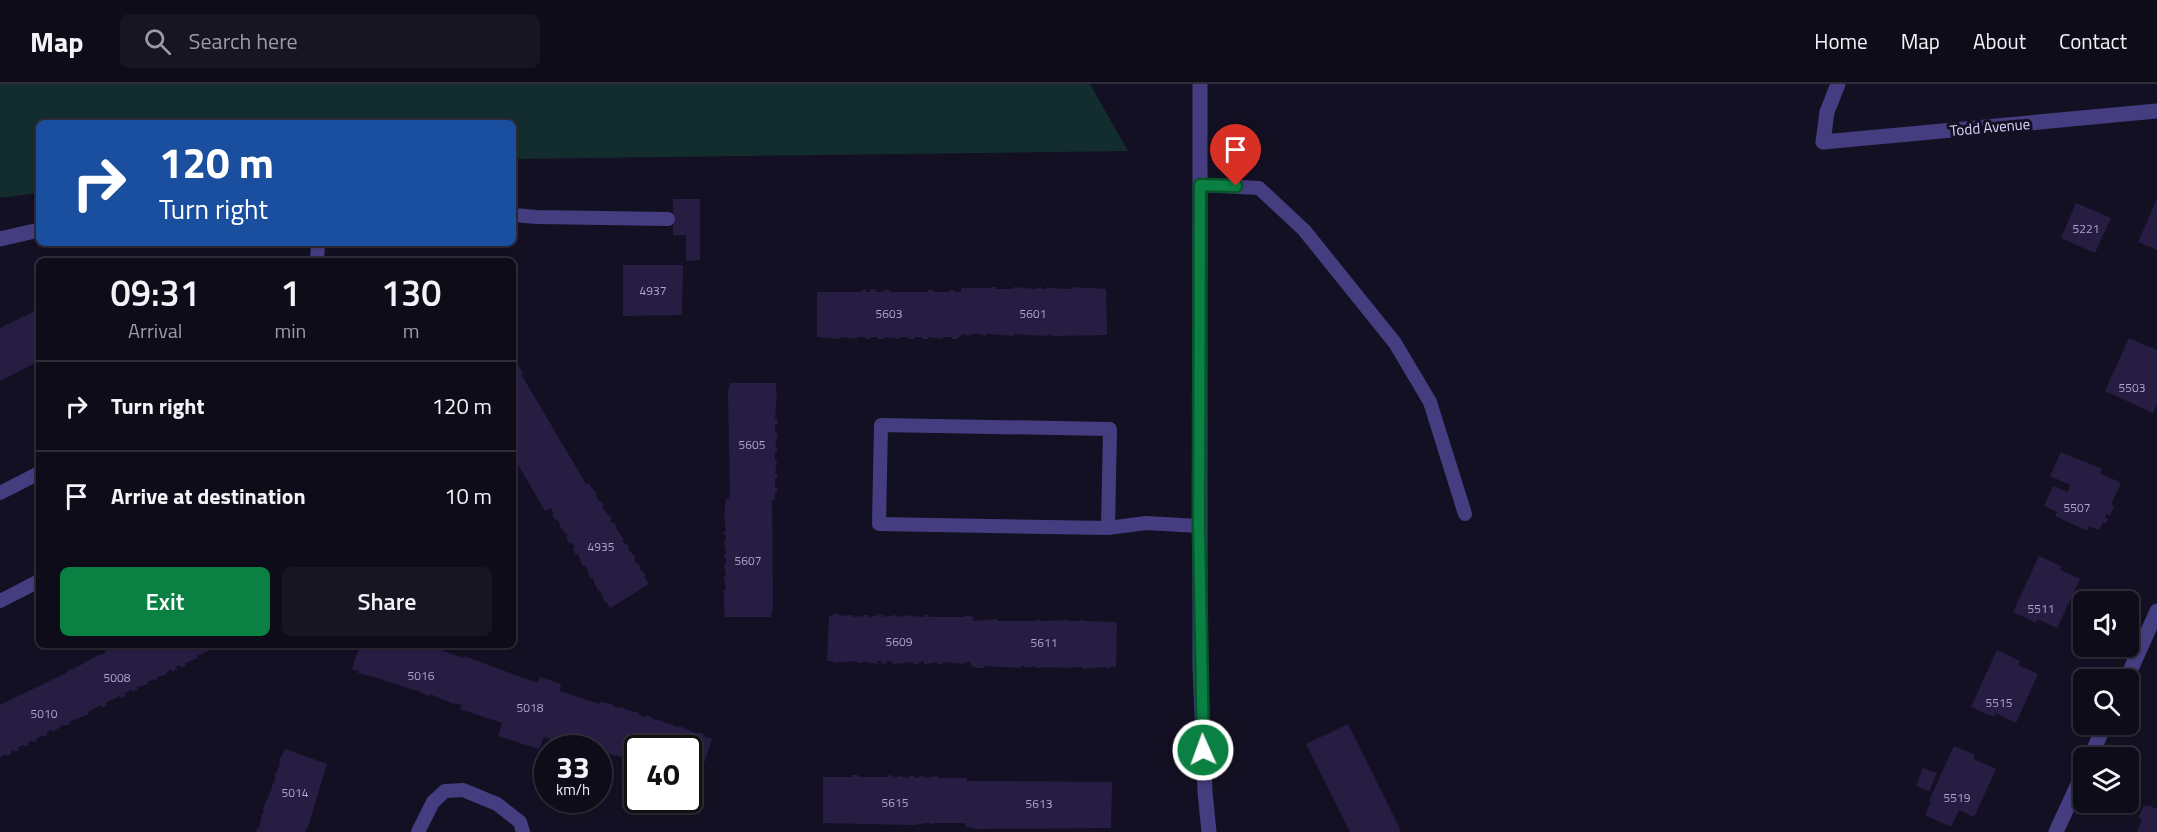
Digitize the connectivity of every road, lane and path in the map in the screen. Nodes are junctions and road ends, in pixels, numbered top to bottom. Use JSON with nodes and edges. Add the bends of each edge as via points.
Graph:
{"nodes":[{"id":1,"x":1200,"y":84,"type":"edge"},
{"id":2,"x":1838,"y":84,"type":"edge"},
{"id":3,"x":2157,"y":111,"type":"edge"},
{"id":4,"x":1200,"y":185,"type":"junction"},
{"id":5,"x":516,"y":214,"type":"edge"},
{"id":6,"x":668,"y":219,"type":"dead end"},
{"id":7,"x":36,"y":231,"type":"edge"},
{"id":8,"x":0,"y":239,"type":"edge"},
{"id":9,"x":36,"y":475,"type":"edge"},
{"id":10,"x":0,"y":493,"type":"edge"},
{"id":11,"x":1466,"y":514,"type":"dead end"},
{"id":12,"x":1199,"y":526,"type":"junction"},
{"id":13,"x":1108,"y":528,"type":"junction"},
{"id":14,"x":36,"y":583,"type":"edge"},
{"id":15,"x":0,"y":601,"type":"edge"},
{"id":16,"x":2157,"y":611,"type":"edge"},
{"id":17,"x":2131,"y":669,"type":"edge"},
{"id":18,"x":2073,"y":794,"type":"edge"},
{"id":19,"x":418,"y":832,"type":"edge"},
{"id":20,"x":523,"y":832,"type":"edge"},
{"id":21,"x":1209,"y":832,"type":"edge"},
{"id":22,"x":2055,"y":832,"type":"edge"}],
"edges":[{"from":1,"to":4,"type":"street"},
{"from":2,"to":3,"type":"street","name":"Todd Avenue","via":[[1827,112],[1823,142]]},
{"from":4,"to":11,"type":"lane","via":[[1259,188],[1318,247],[1395,343],[1430,402]]},
{"from":4,"to":12,"type":"street"},
{"from":5,"to":6,"type":"lane"},
{"from":7,"to":8,"type":"street"},
{"from":9,"to":10,"type":"lane"},
{"from":12,"to":13,"type":"lane","via":[[1146,523]]},
{"from":12,"to":21,"type":"street","via":[[1200,664]]},
{"from":13,"to":13,"type":"lane","via":[[1110,429],[881,425],[879,524]]},
{"from":14,"to":15,"type":"lane"},
{"from":16,"to":17,"type":"street"},
{"from":18,"to":22,"type":"street"},
{"from":19,"to":20,"type":"lane","via":[[433,802],[445,790],[463,790],[497,804],[520,822]]}]}
